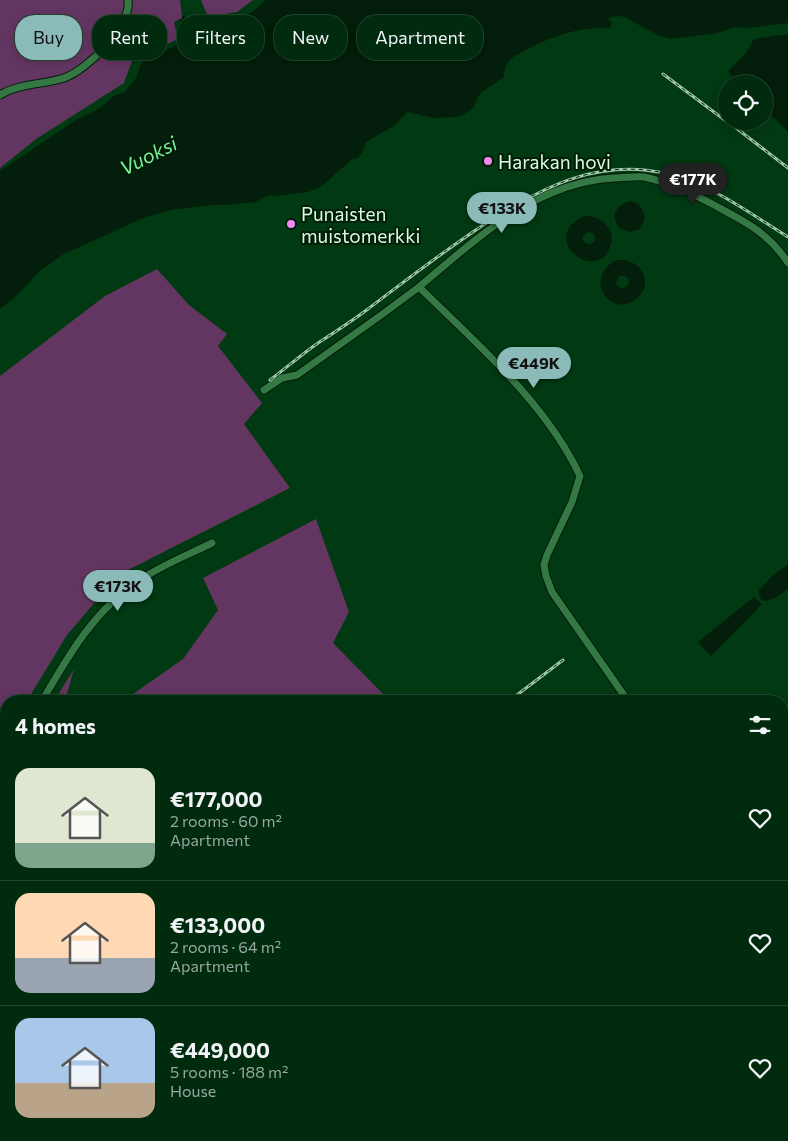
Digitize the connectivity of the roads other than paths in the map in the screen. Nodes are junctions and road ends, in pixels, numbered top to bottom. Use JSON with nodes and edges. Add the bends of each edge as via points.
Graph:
{"nodes":[{"id":1,"x":128,"y":0,"type":"edge"},
{"id":2,"x":0,"y":95,"type":"edge"},
{"id":3,"x":788,"y":262,"type":"edge"},
{"id":4,"x":419,"y":287,"type":"junction"},
{"id":5,"x":264,"y":390,"type":"dead end"},
{"id":6,"x":212,"y":543,"type":"dead end"},
{"id":7,"x":46,"y":695,"type":"edge"},
{"id":8,"x":624,"y":695,"type":"edge"}],
"edges":[{"from":1,"to":2,"type":"street","via":[[115,36],[78,71],[63,78],[18,86]]},
{"from":3,"to":4,"type":"street","via":[[771,240],[756,228],[690,191],[644,177],[597,179],[567,186],[530,202],[475,240]]},
{"from":4,"to":5,"type":"street","via":[[297,375],[282,378]]},
{"from":4,"to":8,"type":"street","via":[[506,373],[571,456],[580,476],[572,502],[547,555],[544,564],[546,576],[555,596]]},
{"from":6,"to":7,"type":"street","via":[[154,571],[123,592],[76,645]]}]}
